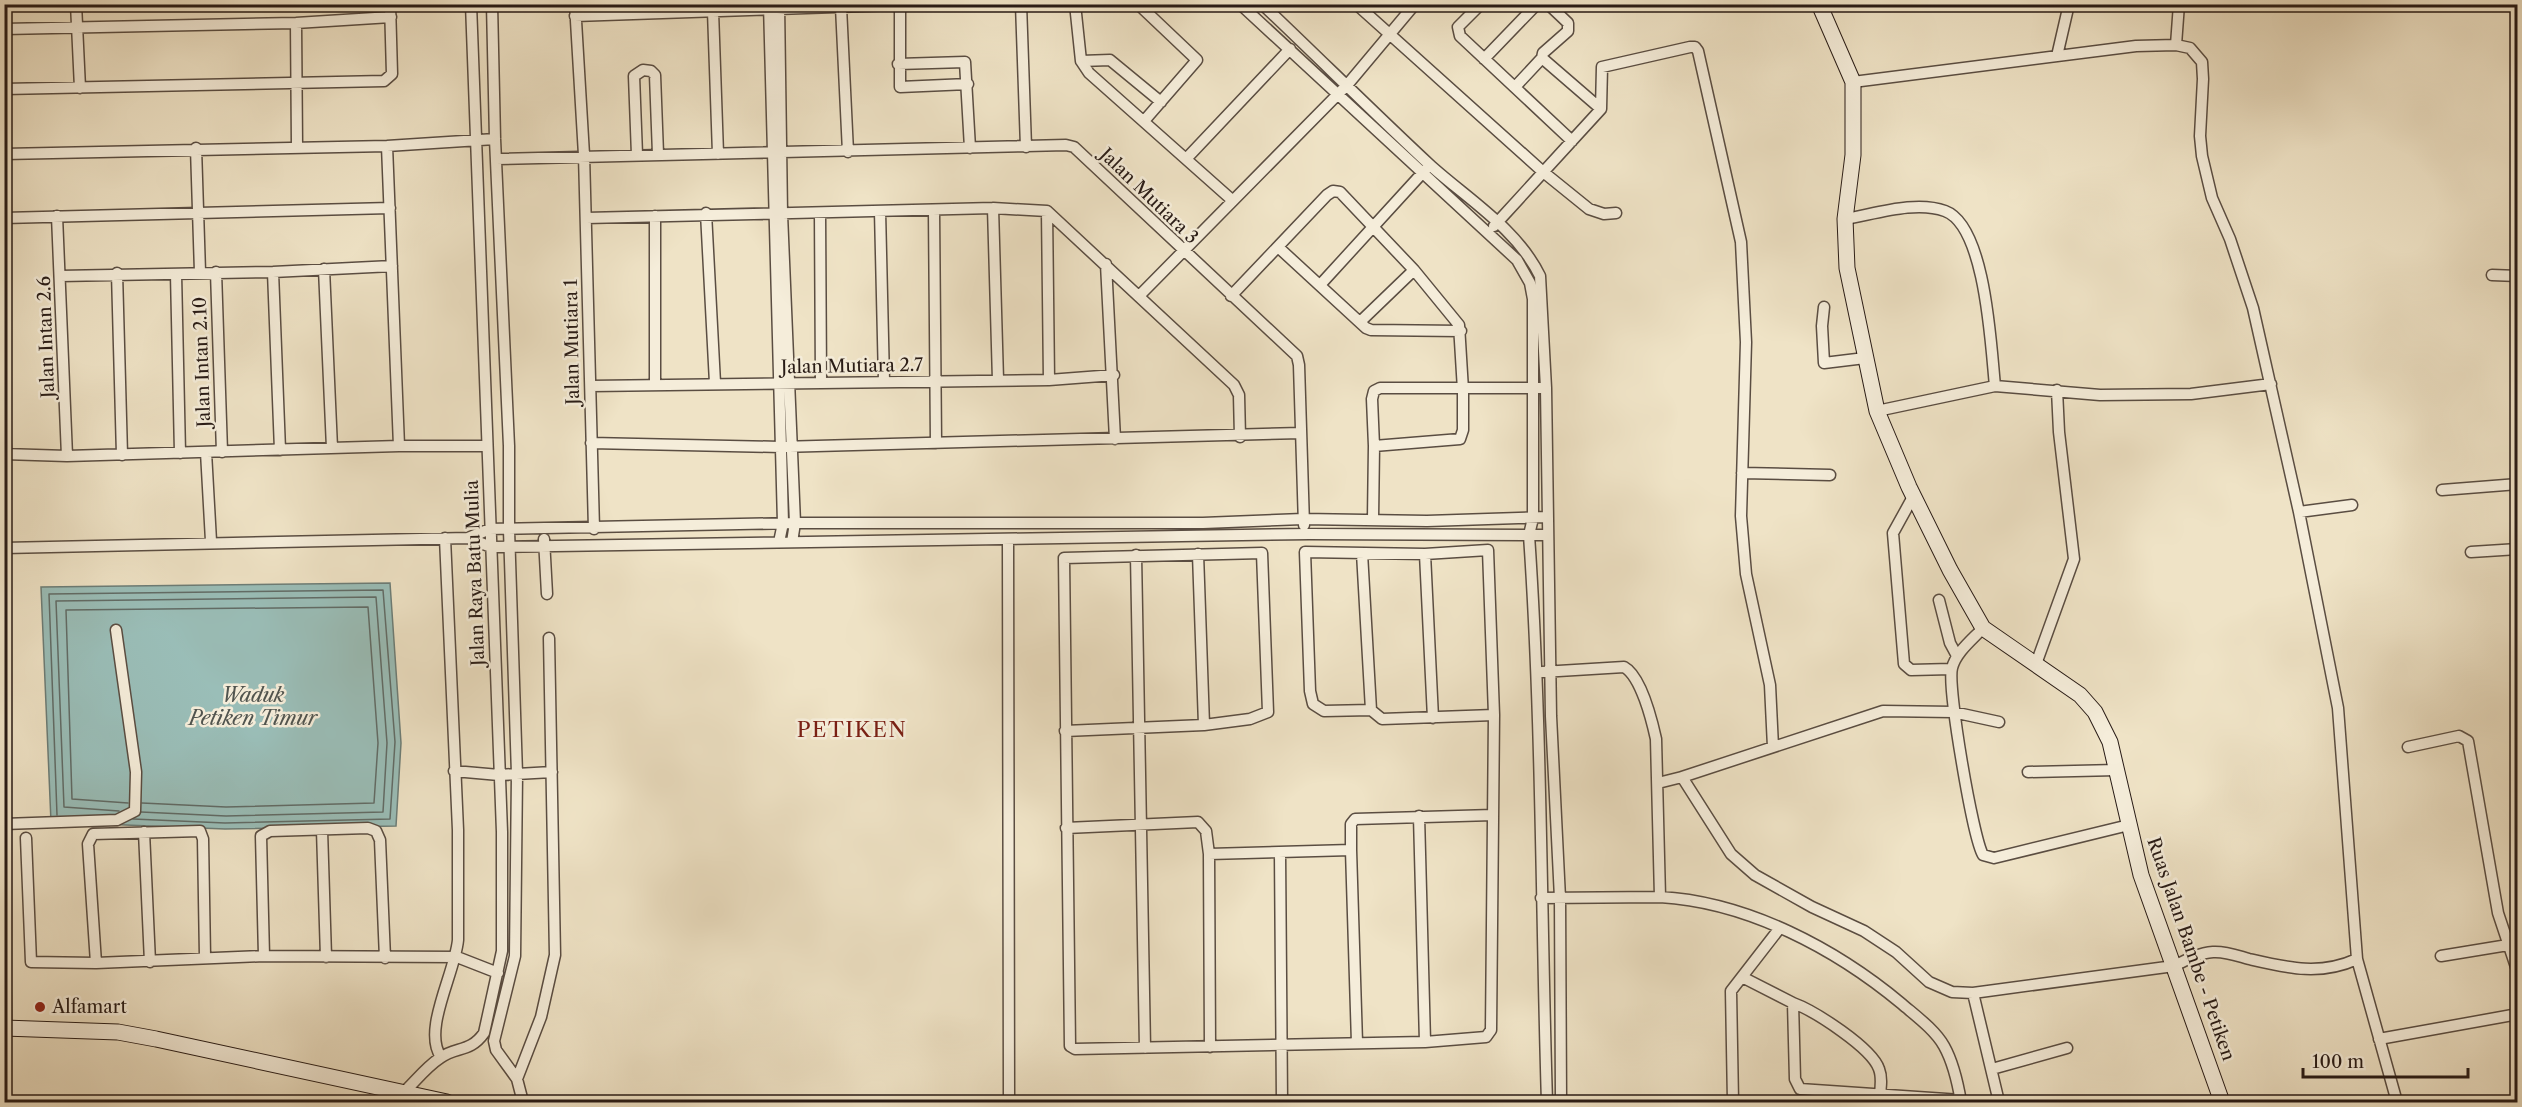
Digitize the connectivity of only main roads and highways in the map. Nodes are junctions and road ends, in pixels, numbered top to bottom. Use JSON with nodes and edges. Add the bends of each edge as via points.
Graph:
{"nodes":[{"id":1,"x":1819,"y":4,"type":"edge"},
{"id":2,"x":5,"y":1028,"type":"edge"},
{"id":3,"x":447,"y":1102,"type":"edge"},
{"id":4,"x":2222,"y":1102,"type":"edge"}],
"edges":[{"from":1,"to":4,"type":"main road","name":"Ruas Jalan Bambe - Petiken","via":[[1853,82],[1852,154],[1845,219],[1847,268],[1877,411],[1950,570],[1983,628],[2080,695],[2095,712],[2110,742],[2141,875]]},
{"from":2,"to":3,"type":"main road","via":[[118,1032]]}]}
